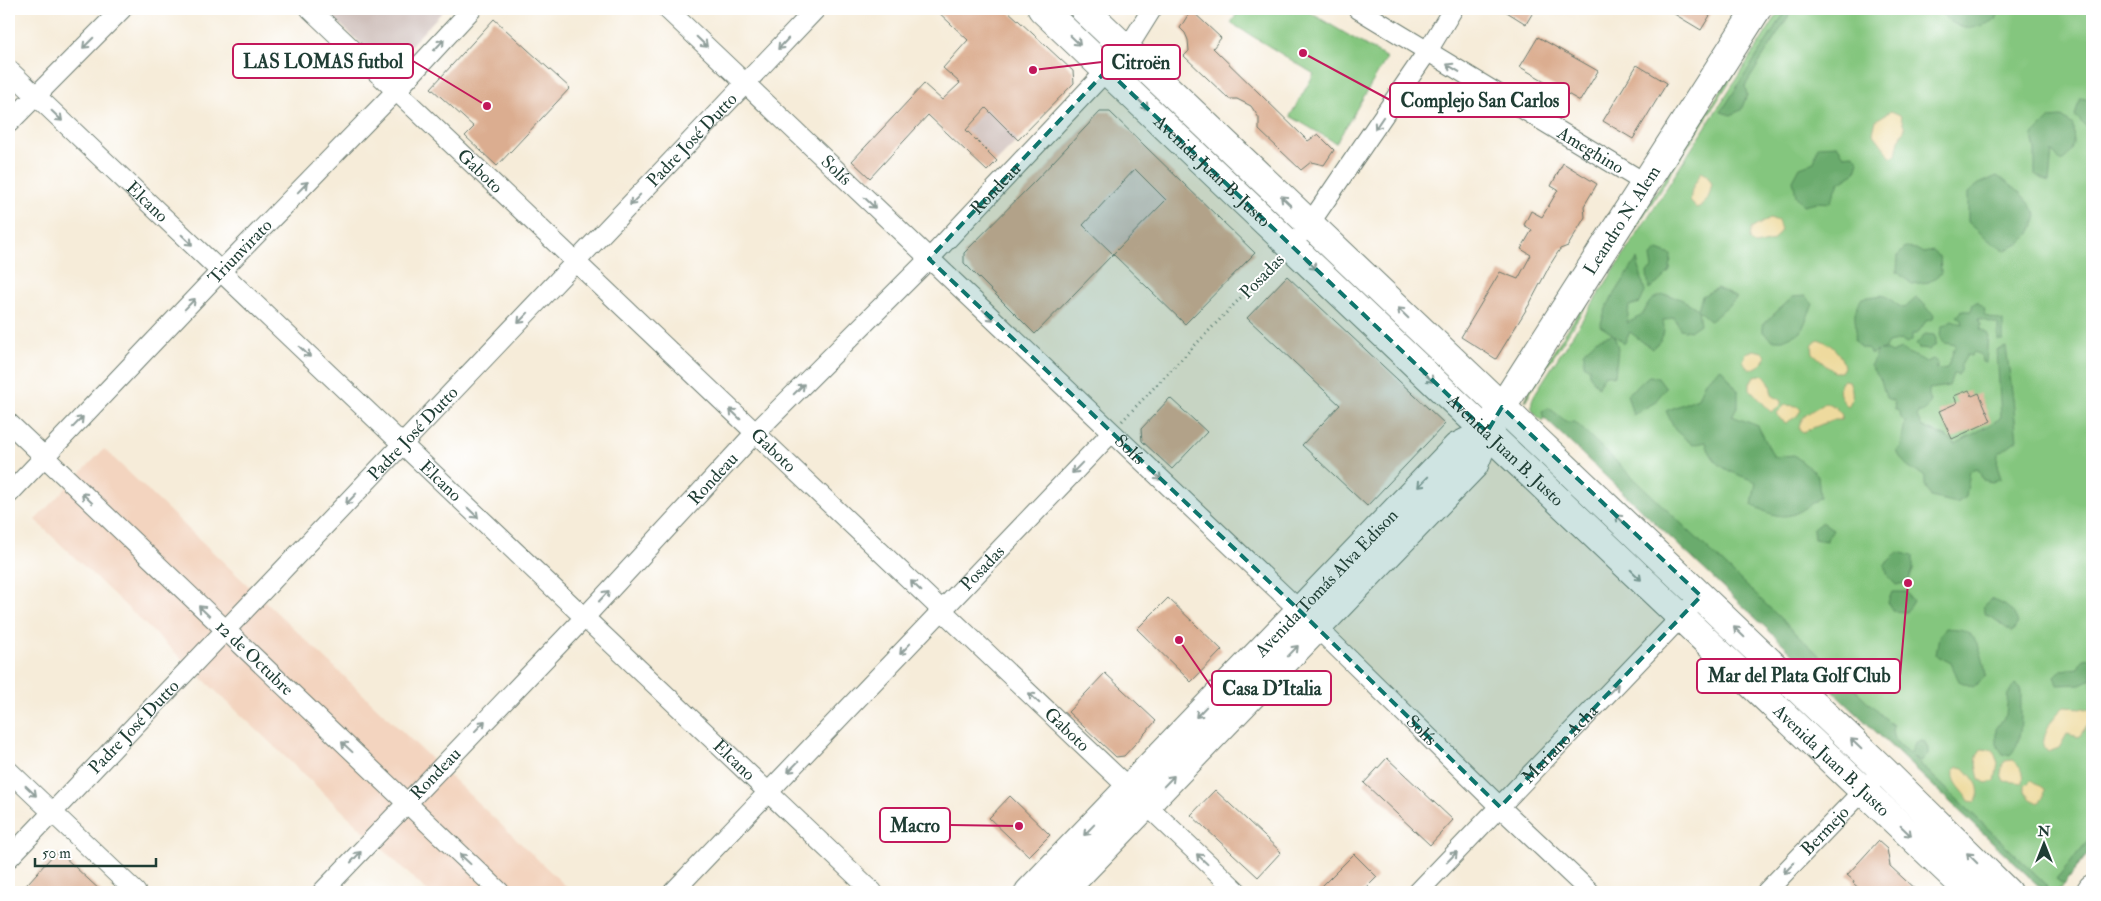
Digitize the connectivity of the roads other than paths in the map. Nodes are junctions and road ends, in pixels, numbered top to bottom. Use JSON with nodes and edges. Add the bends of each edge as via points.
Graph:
{"nodes":[{"id":1,"x":122,"y":9,"type":"edge"},
{"id":2,"x":310,"y":9,"type":"edge"},
{"id":3,"x":472,"y":9,"type":"edge"},
{"id":4,"x":667,"y":9,"type":"edge"},
{"id":5,"x":816,"y":9,"type":"edge"},
{"id":6,"x":1042,"y":9,"type":"edge"},
{"id":7,"x":1084,"y":9,"type":"edge"},
{"id":8,"x":1152,"y":9,"type":"edge"},
{"id":9,"x":1358,"y":9,"type":"edge"},
{"id":10,"x":1453,"y":9,"type":"edge"},
{"id":11,"x":1757,"y":9,"type":"edge"},
{"id":12,"x":1127,"y":49,"type":"junction"},
{"id":13,"x":1427,"y":52,"type":"junction"},
{"id":14,"x":9,"y":70,"type":"edge"},
{"id":15,"x":1107,"y":70,"type":"junction"},
{"id":16,"x":746,"y":84,"type":"junction"},
{"id":17,"x":396,"y":91,"type":"junction"},
{"id":18,"x":35,"y":96,"type":"junction"},
{"id":19,"x":9,"y":122,"type":"edge"},
{"id":20,"x":1645,"y":183,"type":"junction"},
{"id":21,"x":1311,"y":225,"type":"junction"},
{"id":22,"x":1292,"y":246,"type":"junction"},
{"id":23,"x":929,"y":259,"type":"junction"},
{"id":24,"x":576,"y":262,"type":"junction"},
{"id":25,"x":220,"y":272,"type":"junction"},
{"id":26,"x":1502,"y":407,"type":"junction"},
{"id":27,"x":9,"y":424,"type":"edge"},
{"id":28,"x":1111,"y":432,"type":"junction"},
{"id":29,"x":1487,"y":432,"type":"junction"},
{"id":30,"x":755,"y":433,"type":"junction"},
{"id":31,"x":402,"y":445,"type":"junction"},
{"id":32,"x":1466,"y":456,"type":"joint"},
{"id":33,"x":44,"y":457,"type":"junction"},
{"id":34,"x":9,"y":494,"type":"edge"},
{"id":35,"x":1701,"y":596,"type":"junction"},
{"id":36,"x":942,"y":610,"type":"junction"},
{"id":37,"x":584,"y":618,"type":"junction"},
{"id":38,"x":1308,"y":618,"type":"junction"},
{"id":39,"x":1681,"y":618,"type":"junction"},
{"id":40,"x":224,"y":631,"type":"junction"},
{"id":41,"x":1883,"y":770,"type":"junction"},
{"id":42,"x":9,"y":771,"type":"edge"},
{"id":43,"x":1863,"y":791,"type":"junction"},
{"id":44,"x":768,"y":793,"type":"junction"},
{"id":45,"x":1137,"y":797,"type":"junction"},
{"id":46,"x":406,"y":803,"type":"junction"},
{"id":47,"x":1500,"y":807,"type":"junction"},
{"id":48,"x":52,"y":812,"type":"junction"},
{"id":49,"x":9,"y":858,"type":"edge"},
{"id":50,"x":2092,"y":889,"type":"edge"},
{"id":51,"x":136,"y":892,"type":"edge"},
{"id":52,"x":322,"y":892,"type":"edge"},
{"id":53,"x":500,"y":892,"type":"edge"},
{"id":54,"x":673,"y":892,"type":"edge"},
{"id":55,"x":873,"y":892,"type":"edge"},
{"id":56,"x":1029,"y":892,"type":"edge"},
{"id":57,"x":1062,"y":892,"type":"edge"},
{"id":58,"x":1238,"y":892,"type":"edge"},
{"id":59,"x":1418,"y":892,"type":"edge"},
{"id":60,"x":1590,"y":892,"type":"edge"},
{"id":61,"x":1766,"y":892,"type":"edge"},
{"id":62,"x":1970,"y":892,"type":"edge"},
{"id":63,"x":2007,"y":892,"type":"edge"},
{"id":64,"x":2090,"y":892,"type":"edge"}],
"edges":[{"from":1,"to":18,"type":"street","one_way":true},
{"from":2,"to":17,"type":"street","name":"Gaboto"},
{"from":17,"to":3,"type":"street","name":"Triunvirato","one_way":true},
{"from":4,"to":16,"type":"street","name":"Solís","one_way":true},
{"from":5,"to":16,"type":"street","name":"Padre José Dutto","one_way":true},
{"from":6,"to":15,"type":"main road","name":"Avenida Juan B. Justo","one_way":true},
{"from":7,"to":12,"type":"main road","name":"Avenida Juan B. Justo"},
{"from":8,"to":12,"type":"street","name":"Rondeau"},
{"from":9,"to":13,"type":"street","name":"Ameghino"},
{"from":10,"to":13,"type":"street"},
{"from":11,"to":20,"type":"main road","name":"Leandro N. Alem"},
{"from":12,"to":15,"type":"street","name":"Rondeau"},
{"from":21,"to":12,"type":"main road","name":"Avenida Juan B. Justo","one_way":true},
{"from":20,"to":13,"type":"street","name":"Ameghino","one_way":true},
{"from":13,"to":21,"type":"street","one_way":true},
{"from":14,"to":18,"type":"street","name":"Elcano"},
{"from":15,"to":22,"type":"main road","name":"Avenida Juan B. Justo","one_way":true},
{"from":15,"to":23,"type":"street","name":"Rondeau"},
{"from":16,"to":23,"type":"street","name":"Solís","one_way":true},
{"from":16,"to":24,"type":"street","name":"Padre José Dutto","one_way":true},
{"from":17,"to":24,"type":"street","name":"Gaboto"},
{"from":25,"to":17,"type":"street","name":"Triunvirato","one_way":true},
{"from":18,"to":19,"type":"street"},
{"from":18,"to":25,"type":"street","name":"Elcano","one_way":true},
{"from":20,"to":26,"type":"main road","name":"Leandro N. Alem"},
{"from":21,"to":22,"type":"street"},
{"from":26,"to":21,"type":"main road","name":"Avenida Juan B. Justo","one_way":true},
{"from":22,"to":29,"type":"main road","name":"Avenida Juan B. Justo","one_way":true},
{"from":23,"to":28,"type":"street","name":"Solís","one_way":true},
{"from":30,"to":23,"type":"street","name":"Rondeau","one_way":true},
{"from":30,"to":24,"type":"street","name":"Gaboto","one_way":true},
{"from":24,"to":31,"type":"street","name":"Padre José Dutto","one_way":true},
{"from":25,"to":31,"type":"street","name":"Elcano","one_way":true},
{"from":33,"to":25,"type":"street","name":"Triunvirato","one_way":true},
{"from":26,"to":29,"type":"main road","name":"Leandro N. Alem"},
{"from":35,"to":26,"type":"main road","name":"Avenida Juan B. Justo","one_way":true},
{"from":27,"to":33,"type":"street","name":"12 de Octubre"},
{"from":28,"to":36,"type":"street","name":"Posadas","one_way":true},
{"from":28,"to":38,"type":"street","name":"Solís","one_way":true},
{"from":29,"to":32,"type":"main road","name":"Leandro N. Alem"},
{"from":29,"to":39,"type":"main road","name":"Avenida Juan B. Justo","one_way":true},
{"from":36,"to":30,"type":"street","name":"Gaboto","one_way":true},
{"from":37,"to":30,"type":"street","name":"Rondeau","one_way":true},
{"from":31,"to":37,"type":"street","name":"Elcano","one_way":true},
{"from":31,"to":40,"type":"street","name":"Padre José Dutto","one_way":true},
{"from":32,"to":38,"type":"main road","name":"Avenida Tomás Alva Edison"},
{"from":33,"to":34,"type":"street","name":"Triunvirato"},
{"from":40,"to":33,"type":"street","name":"12 de Octubre","one_way":true},
{"from":35,"to":39,"type":"street","name":"Mariano Acha"},
{"from":41,"to":35,"type":"main road","name":"Avenida Juan B. Justo","one_way":true},
{"from":36,"to":44,"type":"street","name":"Posadas","one_way":true},
{"from":45,"to":36,"type":"street","name":"Gaboto","one_way":true},
{"from":37,"to":44,"type":"street","name":"Elcano"},
{"from":46,"to":37,"type":"street","name":"Rondeau","one_way":true},
{"from":38,"to":45,"type":"main road","name":"Avenida Tomás Alva Edison"},
{"from":38,"to":47,"type":"street","name":"Solís"},
{"from":39,"to":43,"type":"main road","name":"Avenida Juan B. Justo"},
{"from":47,"to":39,"type":"street","name":"Mariano Acha","one_way":true},
{"from":46,"to":40,"type":"street","name":"12 de Octubre","one_way":true},
{"from":40,"to":48,"type":"street","name":"Padre José Dutto"},
{"from":41,"to":43,"type":"street","name":"Bermejo"},
{"from":63,"to":41,"type":"main road","name":"Avenida Juan B. Justo","one_way":true},
{"from":42,"to":48,"type":"street","one_way":true},
{"from":43,"to":61,"type":"street","name":"Bermejo","one_way":true},
{"from":43,"to":62,"type":"main road","name":"Avenida Juan B. Justo","one_way":true},
{"from":44,"to":54,"type":"street","name":"Posadas"},
{"from":44,"to":55,"type":"street","name":"Elcano"},
{"from":45,"to":56,"type":"main road","name":"Avenida Tomás Alva Edison","one_way":true},
{"from":45,"to":57,"type":"main road","name":"Avenida Tomás Alva Edison"},
{"from":58,"to":45,"type":"street","name":"Gaboto","one_way":true},
{"from":52,"to":46,"type":"street","name":"Rondeau","one_way":true},
{"from":53,"to":46,"type":"street","name":"12 de Octubre","one_way":true},
{"from":59,"to":47,"type":"street","name":"Mariano Acha","one_way":true},
{"from":47,"to":60,"type":"street","name":"Solís"},
{"from":48,"to":49,"type":"street","name":"Padre José Dutto"},
{"from":48,"to":51,"type":"street"},
{"from":50,"to":64,"type":"main road"}]}
